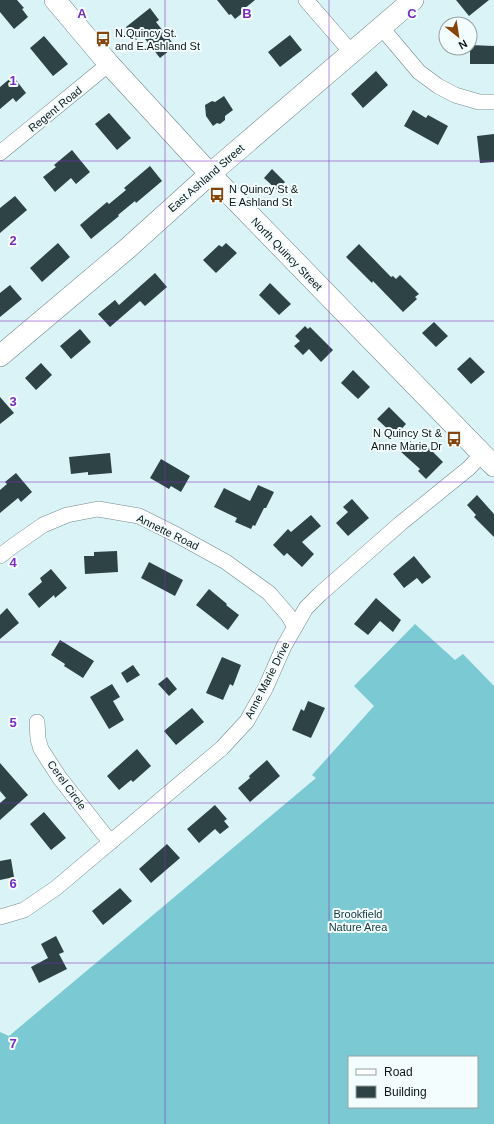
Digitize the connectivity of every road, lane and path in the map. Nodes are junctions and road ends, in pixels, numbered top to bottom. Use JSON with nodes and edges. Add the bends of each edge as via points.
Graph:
{"nodes":[{"id":1,"x":55,"y":0,"type":"edge"},
{"id":2,"x":306,"y":0,"type":"edge"},
{"id":3,"x":413,"y":0,"type":"edge"},
{"id":4,"x":381,"y":27,"type":"junction"},
{"id":5,"x":351,"y":52,"type":"junction"},
{"id":6,"x":109,"y":64,"type":"junction"},
{"id":7,"x":494,"y":102,"type":"edge"},
{"id":8,"x":0,"y":153,"type":"edge"},
{"id":9,"x":210,"y":174,"type":"junction"},
{"id":10,"x":0,"y":356,"type":"edge"},
{"id":11,"x":488,"y":460,"type":"edge"},
{"id":12,"x":0,"y":556,"type":"edge"},
{"id":13,"x":295,"y":627,"type":"junction"},
{"id":14,"x":36,"y":722,"type":"dead end"},
{"id":15,"x":111,"y":842,"type":"junction"},
{"id":16,"x":0,"y":917,"type":"edge"}],
"edges":[{"from":1,"to":6,"type":"main road","name":"North Quincy Street"},
{"from":2,"to":5,"type":"street"},
{"from":3,"to":4,"type":"main road","name":"East Ashland Street"},
{"from":4,"to":5,"type":"main road","name":"East Ashland Street"},
{"from":4,"to":7,"type":"street","via":[[419,72],[438,86],[455,95],[479,102]]},
{"from":5,"to":9,"type":"main road","name":"East Ashland Street"},
{"from":6,"to":8,"type":"street","name":"Regent Road"},
{"from":6,"to":9,"type":"main road","name":"North Quincy Street"},
{"from":9,"to":10,"type":"main road","name":"East Ashland Street","via":[[128,248]]},
{"from":9,"to":11,"type":"main road","name":"North Quincy Street"},
{"from":11,"to":13,"type":"street","name":"Anne Marie Drive","via":[[469,468],[401,523],[320,594],[306,608]]},
{"from":12,"to":13,"type":"street","name":"Annette Road","via":[[43,525],[67,515],[98,509],[139,516],[226,562],[269,593]]},
{"from":13,"to":15,"type":"street","name":"Anne Marie Drive","via":[[247,721],[222,748]]},
{"from":14,"to":15,"type":"street","name":"Cerel Circle","via":[[41,749],[59,777]]},
{"from":15,"to":16,"type":"street","name":"Anne Marie Drive","via":[[56,888],[24,910]]}]}
